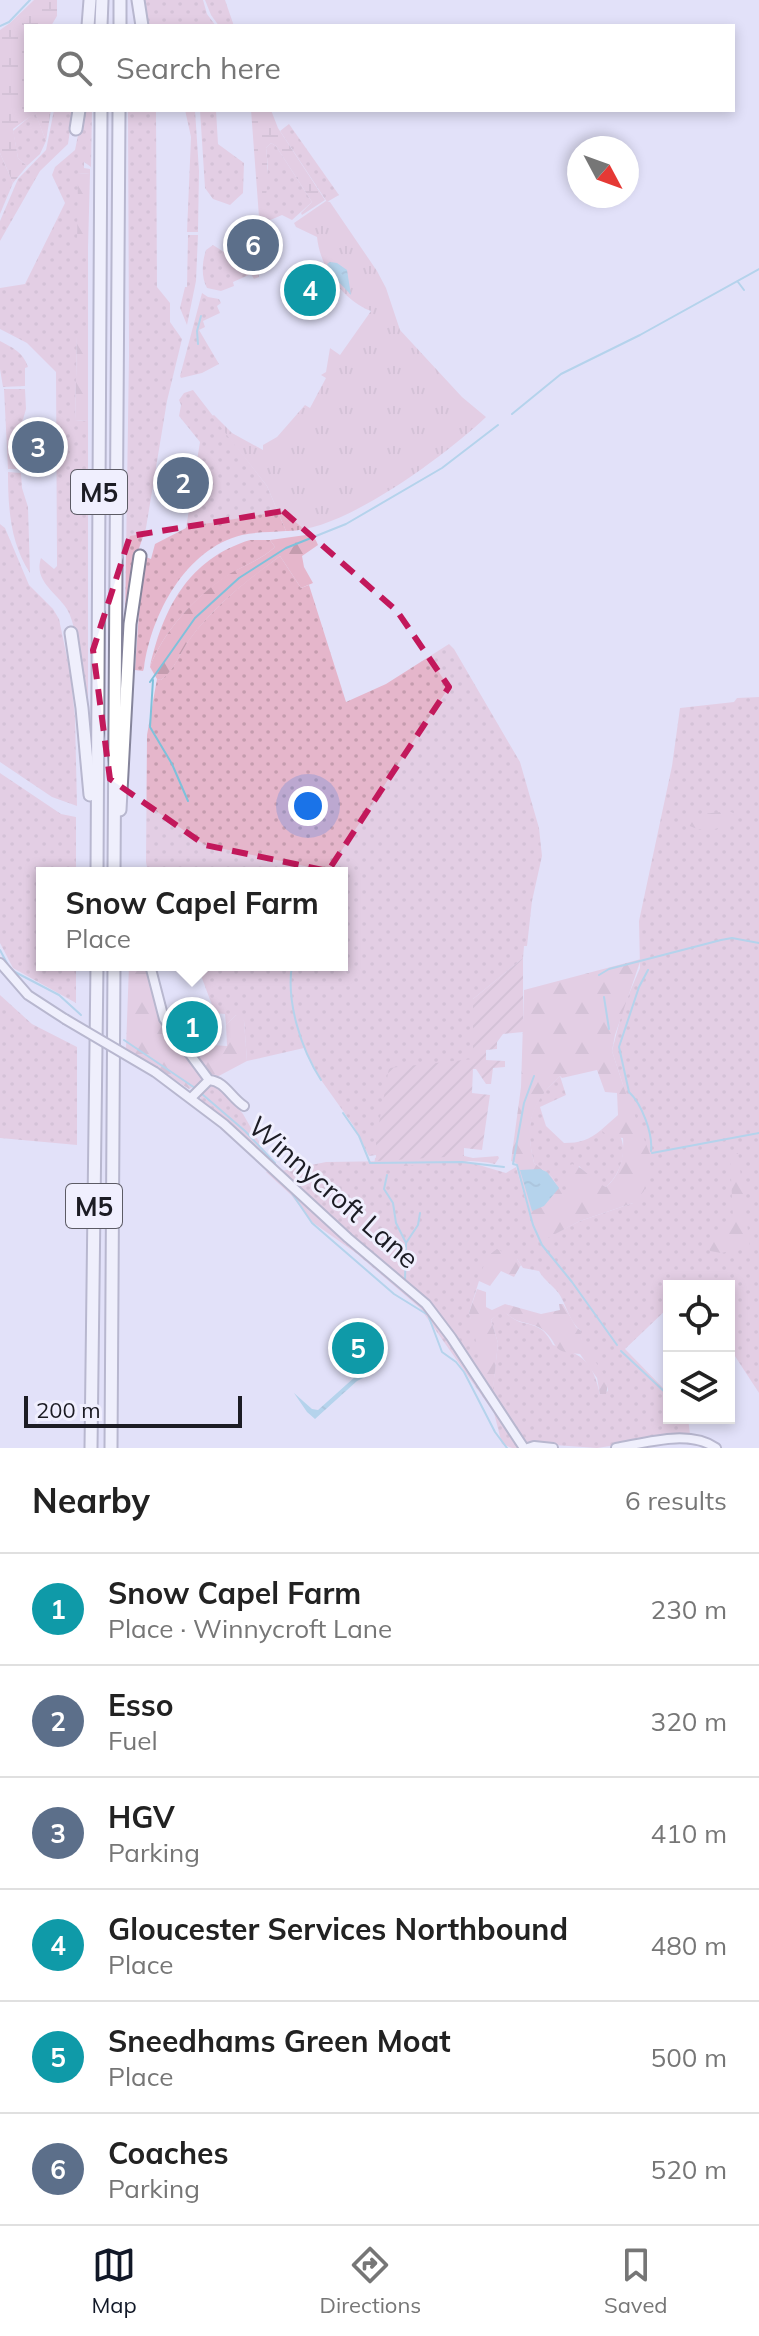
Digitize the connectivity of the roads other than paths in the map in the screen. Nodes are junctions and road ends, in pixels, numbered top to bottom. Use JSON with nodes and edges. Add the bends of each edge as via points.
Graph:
{"nodes":[{"id":1,"x":90,"y":0,"type":"edge"},
{"id":2,"x":102,"y":0,"type":"edge"},
{"id":3,"x":120,"y":0,"type":"edge"},
{"id":4,"x":138,"y":0,"type":"edge"},
{"id":5,"x":88,"y":24,"type":"edge"},
{"id":6,"x":101,"y":24,"type":"edge"},
{"id":7,"x":120,"y":24,"type":"edge"},
{"id":8,"x":142,"y":24,"type":"edge"},
{"id":9,"x":79,"y":112,"type":"edge"},
{"id":10,"x":101,"y":112,"type":"edge"},
{"id":11,"x":119,"y":112,"type":"edge"},
{"id":12,"x":76,"y":129,"type":"dead end"},
{"id":13,"x":140,"y":556,"type":"dead end"},
{"id":14,"x":71,"y":633,"type":"dead end"},
{"id":15,"x":96,"y":843,"type":"junction"},
{"id":16,"x":114,"y":843,"type":"junction"},
{"id":17,"x":97,"y":867,"type":"edge"},
{"id":18,"x":114,"y":867,"type":"edge"},
{"id":19,"x":0,"y":963,"type":"edge"},
{"id":20,"x":97,"y":971,"type":"edge"},
{"id":21,"x":114,"y":971,"type":"edge"},
{"id":22,"x":152,"y":971,"type":"edge"},
{"id":23,"x":209,"y":1080,"type":"junction"},
{"id":24,"x":191,"y":1098,"type":"junction"},
{"id":25,"x":244,"y":1106,"type":"dead end"},
{"id":26,"x":91,"y":1448,"type":"edge"},
{"id":27,"x":111,"y":1448,"type":"edge"},
{"id":28,"x":526,"y":1448,"type":"edge"},
{"id":29,"x":553,"y":1448,"type":"edge"},
{"id":30,"x":616,"y":1448,"type":"edge"},
{"id":31,"x":716,"y":1448,"type":"edge"}],
"edges":[{"from":1,"to":5,"type":"highway"},
{"from":2,"to":6,"type":"highway"},
{"from":3,"to":7,"type":"highway"},
{"from":4,"to":8,"type":"highway"},
{"from":9,"to":12,"type":"highway"},
{"from":10,"to":15,"type":"highway","number":"M5"},
{"from":11,"to":16,"type":"highway","number":"M5"},
{"from":13,"to":16,"type":"highway","number":"M5","via":[[130,624],[123,793]]},
{"from":14,"to":15,"type":"highway","number":"M5"},
{"from":15,"to":17,"type":"highway","number":"M5"},
{"from":16,"to":18,"type":"highway","number":"M5"},
{"from":19,"to":24,"type":"street","name":"Winnycroft Lane","bridge":true,"via":[[28,995]]},
{"from":20,"to":26,"type":"highway","number":"M5"},
{"from":21,"to":27,"type":"highway","number":"M5"},
{"from":22,"to":23,"type":"street","via":[[164,1019]]},
{"from":23,"to":24,"type":"street"},
{"from":23,"to":25,"type":"street"},
{"from":24,"to":28,"type":"street","name":"Winnycroft Lane","via":[[426,1304]]},
{"from":28,"to":29,"type":"street"},
{"from":30,"to":31,"type":"street","via":[[679,1439]]}]}
